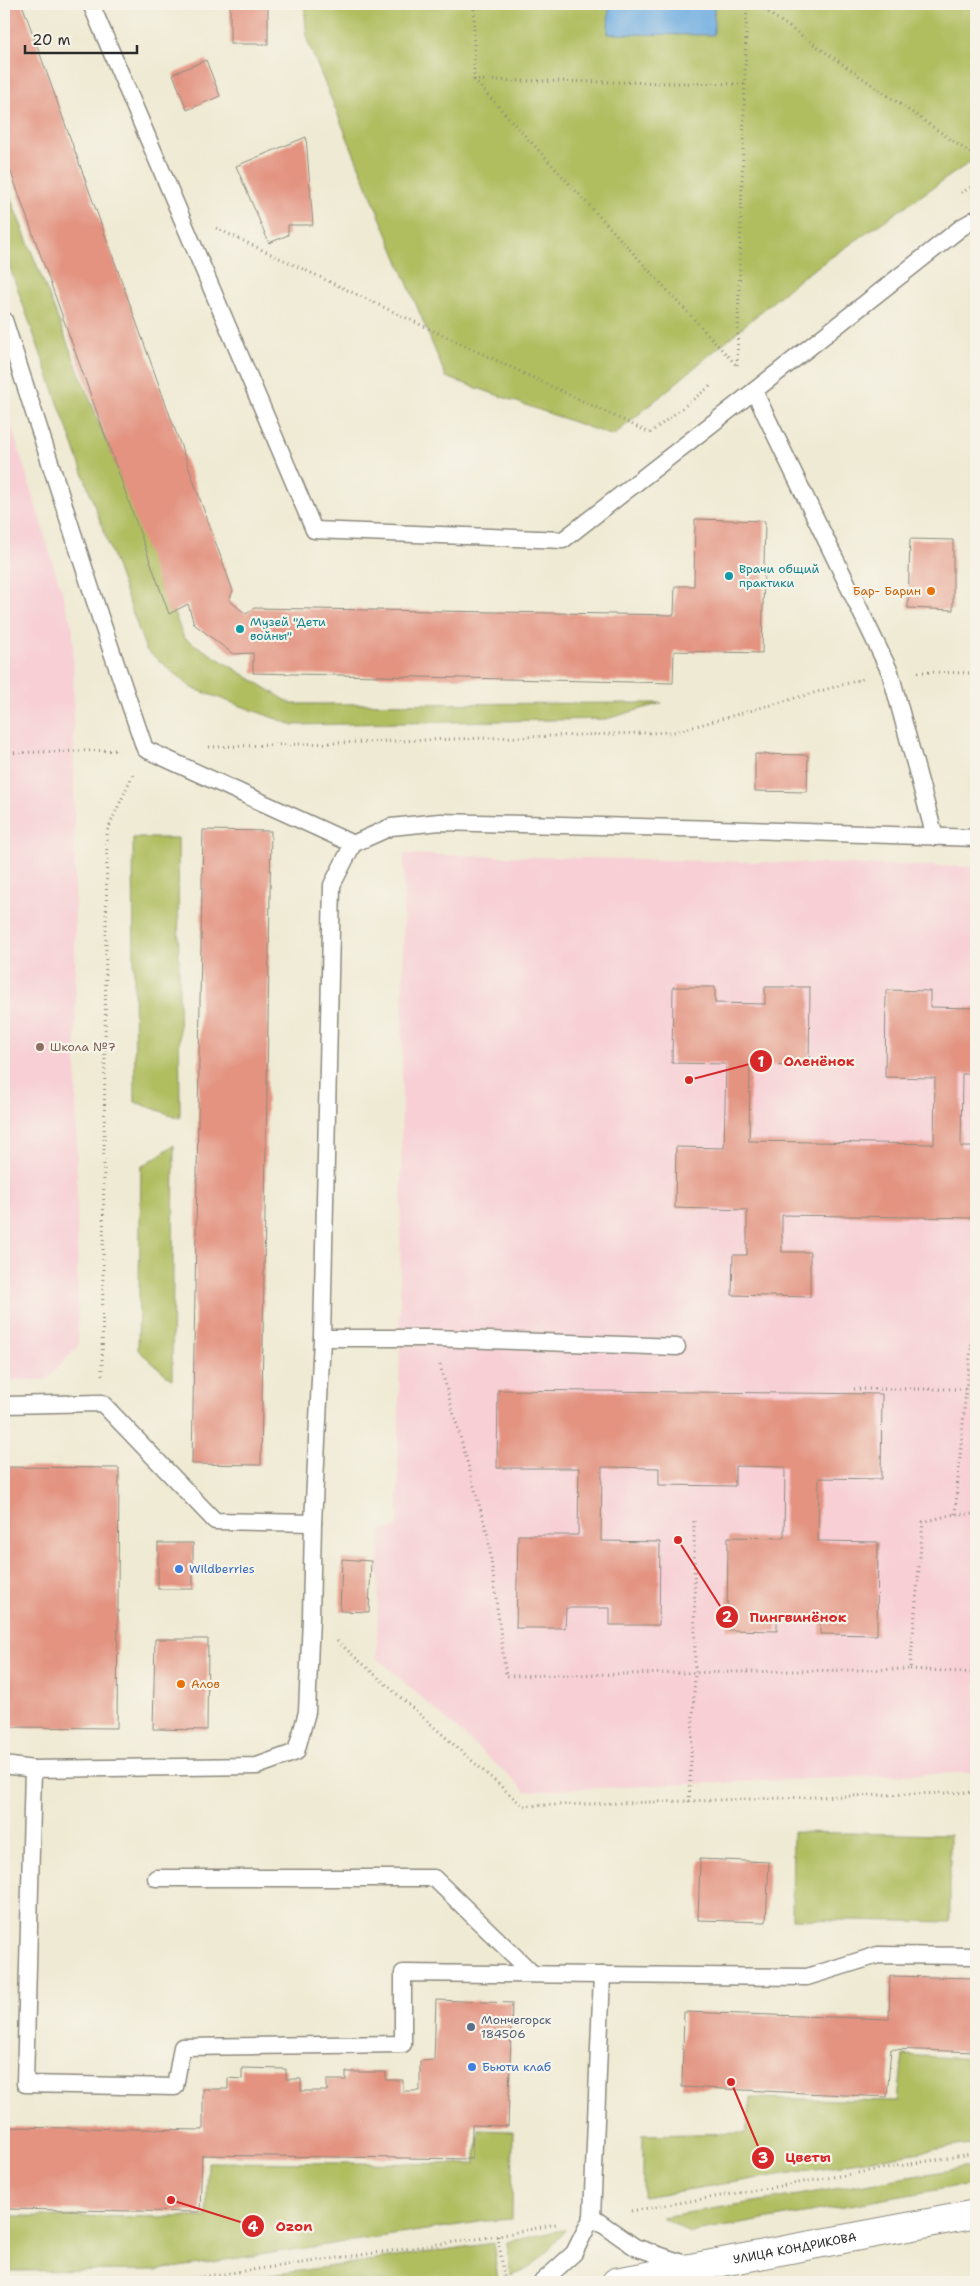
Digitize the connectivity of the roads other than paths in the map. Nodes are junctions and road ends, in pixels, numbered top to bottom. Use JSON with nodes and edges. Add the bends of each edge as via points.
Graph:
{"nodes":[{"id":1,"x":91,"y":4,"type":"edge"},
{"id":2,"x":976,"y":219,"type":"edge"},
{"id":3,"x":4,"y":320,"type":"edge"},
{"id":4,"x":754,"y":392,"type":"junction"},
{"id":5,"x":935,"y":838,"type":"junction"},
{"id":6,"x":976,"y":838,"type":"edge"},
{"id":7,"x":353,"y":844,"type":"junction"},
{"id":8,"x":322,"y":1338,"type":"junction"},
{"id":9,"x":677,"y":1346,"type":"dead end"},
{"id":10,"x":4,"y":1405,"type":"edge"},
{"id":11,"x":313,"y":1523,"type":"junction"},
{"id":12,"x":4,"y":1765,"type":"edge"},
{"id":13,"x":33,"y":1769,"type":"junction"},
{"id":14,"x":156,"y":1878,"type":"dead end"},
{"id":15,"x":976,"y":1956,"type":"edge"},
{"id":16,"x":533,"y":1974,"type":"junction"},
{"id":17,"x":602,"y":1975,"type":"junction"},
{"id":18,"x":976,"y":2214,"type":"edge"},
{"id":19,"x":592,"y":2217,"type":"junction"},
{"id":20,"x":695,"y":2268,"type":"junction"},
{"id":21,"x":542,"y":2282,"type":"edge"},
{"id":22,"x":616,"y":2282,"type":"edge"}],
"edges":[{"from":1,"to":4,"type":"lane","via":[[314,530],[563,540]]},
{"from":2,"to":4,"type":"lane"},
{"from":3,"to":7,"type":"lane","via":[[145,749]]},
{"from":4,"to":5,"type":"lane","via":[[890,672]]},
{"from":5,"to":6,"type":"lane"},
{"from":5,"to":7,"type":"lane","via":[[440,822],[391,828]]},
{"from":7,"to":8,"type":"lane","via":[[332,885]]},
{"from":8,"to":9,"type":"lane","via":[[433,1338]]},
{"from":8,"to":11,"type":"lane"},
{"from":10,"to":11,"type":"lane","via":[[102,1403],[215,1521]]},
{"from":11,"to":13,"type":"lane","via":[[307,1712],[296,1752],[256,1766]]},
{"from":12,"to":13,"type":"lane"},
{"from":13,"to":16,"type":"lane","via":[[25,2084],[175,2087],[182,2047],[403,2044],[403,1973]]},
{"from":14,"to":16,"type":"lane","via":[[434,1878]]},
{"from":15,"to":17,"type":"lane","via":[[878,1956],[807,1977]]},
{"from":16,"to":17,"type":"lane"},
{"from":17,"to":19,"type":"lane"},
{"from":18,"to":20,"type":"main road","name":"УЛИЦА КОНДРИКОВА"},
{"from":19,"to":20,"type":"lane","via":[[635,2247]]},
{"from":19,"to":21,"type":"lane","via":[[574,2253]]},
{"from":20,"to":22,"type":"main road","name":"УЛИЦА КОНДРИКОВА"}]}
